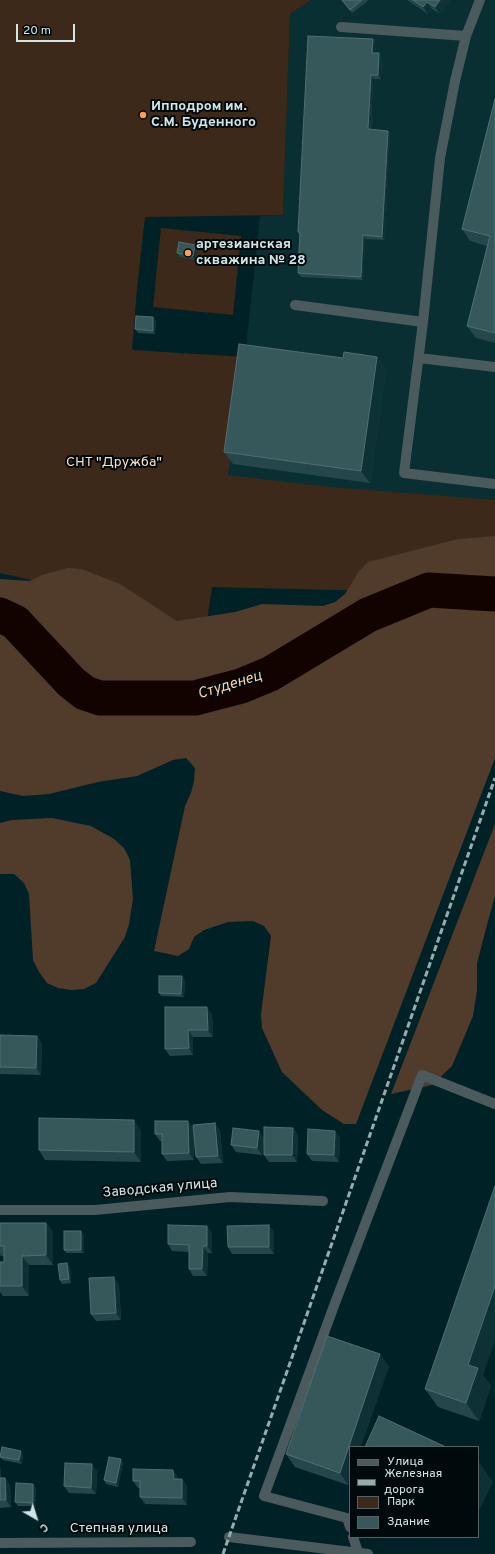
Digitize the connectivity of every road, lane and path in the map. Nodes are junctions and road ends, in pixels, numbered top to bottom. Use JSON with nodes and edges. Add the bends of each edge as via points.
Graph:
{"nodes":[{"id":1,"x":480,"y":0,"type":"edge"},
{"id":2,"x":341,"y":27,"type":"dead end"},
{"id":3,"x":466,"y":36,"type":"junction"},
{"id":4,"x":295,"y":305,"type":"dead end"},
{"id":5,"x":423,"y":322,"type":"junction"},
{"id":6,"x":419,"y":358,"type":"junction"},
{"id":7,"x":495,"y":367,"type":"edge"},
{"id":8,"x":495,"y":484,"type":"edge"},
{"id":9,"x":495,"y":1104,"type":"edge"},
{"id":10,"x":323,"y":1201,"type":"dead end"},
{"id":11,"x":0,"y":1210,"type":"edge"},
{"id":12,"x":349,"y":1524,"type":"edge"},
{"id":13,"x":229,"y":1537,"type":"dead end"},
{"id":14,"x":354,"y":1538,"type":"edge"},
{"id":15,"x":191,"y":1542,"type":"dead end"},
{"id":16,"x":0,"y":1543,"type":"edge"},
{"id":17,"x":363,"y":1553,"type":"edge"}],
"edges":[{"from":1,"to":3,"type":"street"},
{"from":2,"to":3,"type":"street"},
{"from":3,"to":5,"type":"street","via":[[440,158]]},
{"from":4,"to":5,"type":"street"},
{"from":5,"to":6,"type":"street"},
{"from":6,"to":7,"type":"street"},
{"from":6,"to":8,"type":"street","via":[[404,473]]},
{"from":9,"to":12,"type":"street","via":[[422,1075],[264,1496],[347,1518]]},
{"from":10,"to":11,"type":"street","name":"Заводская улица","via":[[230,1197],[95,1210]]},
{"from":13,"to":17,"type":"street"},
{"from":14,"to":17,"type":"street"},
{"from":15,"to":16,"type":"street","name":"Степная улица"}]}
